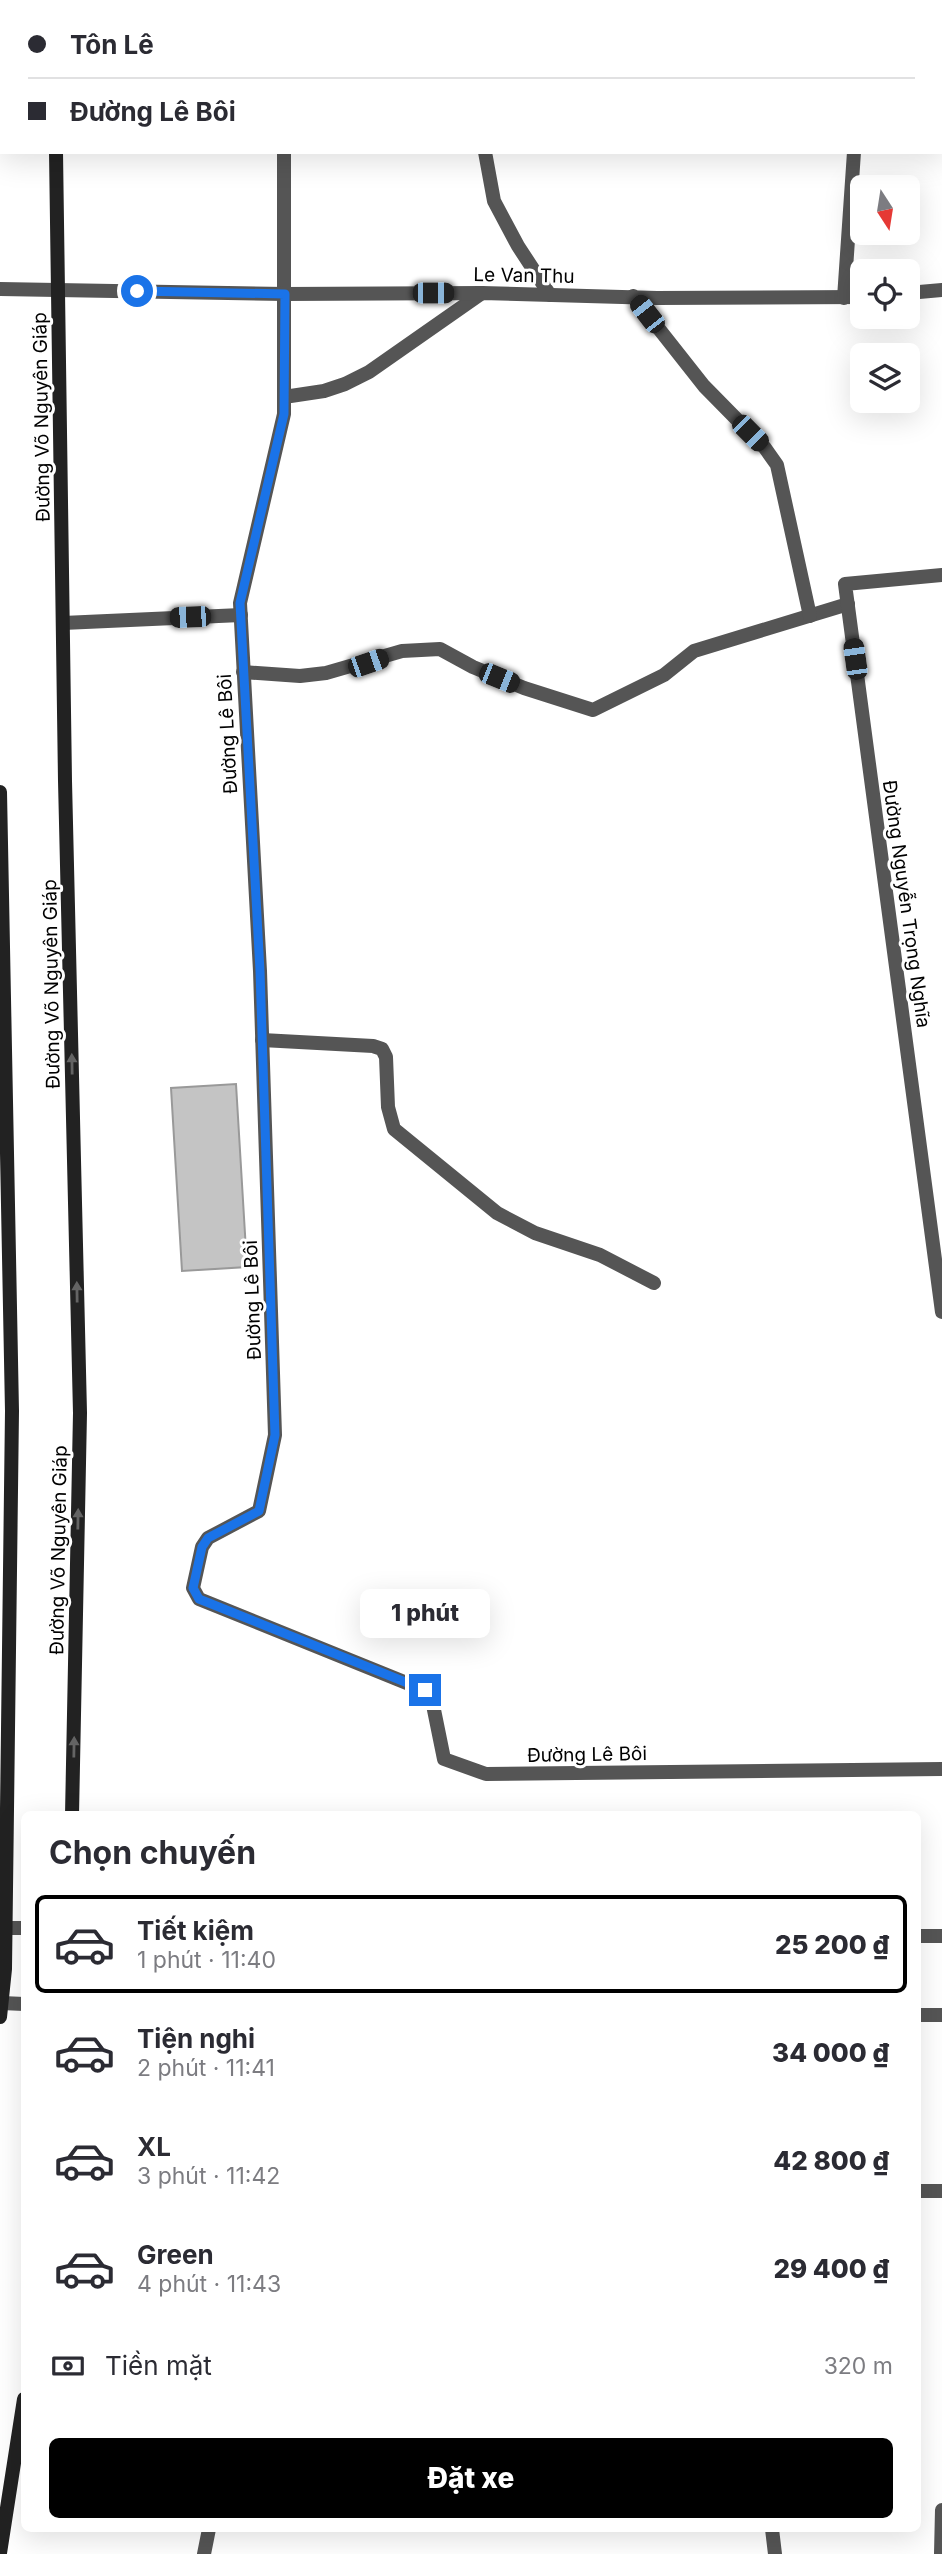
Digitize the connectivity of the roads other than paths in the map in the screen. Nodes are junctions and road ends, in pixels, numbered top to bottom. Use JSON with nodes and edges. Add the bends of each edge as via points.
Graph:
{"nodes":[{"id":1,"x":56,"y":154,"type":"edge"},
{"id":2,"x":284,"y":154,"type":"edge"},
{"id":3,"x":485,"y":154,"type":"edge"},
{"id":4,"x":855,"y":154,"type":"edge"},
{"id":5,"x":0,"y":289,"type":"edge"},
{"id":6,"x":58,"y":290,"type":"junction"},
{"id":7,"x":942,"y":290,"type":"edge"},
{"id":8,"x":920,"y":292,"type":"edge"},
{"id":9,"x":482,"y":293,"type":"junction"},
{"id":10,"x":285,"y":294,"type":"junction"},
{"id":11,"x":550,"y":295,"type":"junction"},
{"id":12,"x":633,"y":296,"type":"junction"},
{"id":13,"x":844,"y":298,"type":"junction"},
{"id":14,"x":850,"y":298,"type":"edge"},
{"id":15,"x":284,"y":397,"type":"junction"},
{"id":16,"x":942,"y":575,"type":"edge"},
{"id":17,"x":848,"y":604,"type":"junction"},
{"id":18,"x":241,"y":615,"type":"junction"},
{"id":19,"x":810,"y":616,"type":"junction"},
{"id":20,"x":63,"y":623,"type":"junction"},
{"id":21,"x":243,"y":672,"type":"junction"},
{"id":22,"x":0,"y":792,"type":"edge"},
{"id":23,"x":262,"y":1040,"type":"junction"},
{"id":24,"x":654,"y":1283,"type":"dead end"},
{"id":25,"x":942,"y":1312,"type":"edge"},
{"id":26,"x":942,"y":1769,"type":"edge"},
{"id":27,"x":72,"y":1811,"type":"edge"},
{"id":28,"x":5,"y":1928,"type":"junction"},
{"id":29,"x":21,"y":1928,"type":"edge"},
{"id":30,"x":921,"y":1936,"type":"edge"},
{"id":31,"x":942,"y":1936,"type":"edge"},
{"id":32,"x":21,"y":2005,"type":"edge"},
{"id":33,"x":1,"y":2010,"type":"edge"},
{"id":34,"x":921,"y":2015,"type":"edge"},
{"id":35,"x":942,"y":2015,"type":"edge"},
{"id":36,"x":921,"y":2191,"type":"edge"},
{"id":37,"x":942,"y":2191,"type":"edge"},
{"id":38,"x":21,"y":2418,"type":"edge"},
{"id":39,"x":942,"y":2510,"type":"edge"},
{"id":40,"x":208,"y":2532,"type":"edge"},
{"id":41,"x":772,"y":2532,"type":"edge"},
{"id":42,"x":0,"y":2553,"type":"edge"},
{"id":43,"x":204,"y":2554,"type":"edge"},
{"id":44,"x":775,"y":2554,"type":"edge"},
{"id":45,"x":941,"y":2554,"type":"edge"}],
"edges":[{"from":1,"to":6,"type":"main road","name":"Đường Võ Nguyên Giáp"},
{"from":2,"to":10,"type":"street","name":"Đường Lê Bôi"},
{"from":3,"to":11,"type":"street","via":[[494,201]]},
{"from":4,"to":13,"type":"street"},
{"from":5,"to":6,"type":"street","name":"Le Van Thu"},
{"from":6,"to":10,"type":"street","name":"Le Van Thu"},
{"from":6,"to":20,"type":"main road","name":"Đường Võ Nguyên Giáp"},
{"from":7,"to":8,"type":"street"},
{"from":9,"to":10,"type":"street","name":"Le Van Thu"},
{"from":9,"to":11,"type":"street","name":"Le Van Thu"},
{"from":9,"to":15,"type":"street","via":[[369,372],[324,391]]},
{"from":10,"to":15,"type":"street","name":"Đường Lê Bôi"},
{"from":11,"to":12,"type":"street","name":"Le Van Thu"},
{"from":12,"to":13,"type":"street","name":"Le Van Thu"},
{"from":12,"to":19,"type":"street","via":[[704,386],[777,465]]},
{"from":13,"to":14,"type":"street","name":"Le Van Thu"},
{"from":15,"to":18,"type":"street","name":"Đường Lê Bôi"},
{"from":16,"to":17,"type":"street","name":"Đường Nguyễn Trọng Nghĩa","via":[[845,584]]},
{"from":17,"to":19,"type":"street"},
{"from":17,"to":25,"type":"street","name":"Đường Nguyễn Trọng Nghĩa"},
{"from":18,"to":20,"type":"street"},
{"from":18,"to":21,"type":"street","name":"Đường Lê Bôi"},
{"from":19,"to":21,"type":"street","via":[[694,651],[664,675],[593,710],[524,688],[440,649],[402,651],[326,673]]},
{"from":27,"to":20,"type":"main road","name":"Đường Võ Nguyên Giáp","one_way":true,"via":[[80,1413]]},
{"from":21,"to":23,"type":"street","name":"Đường Lê Bôi"},
{"from":22,"to":28,"type":"main road","via":[[12,1411]]},
{"from":23,"to":24,"type":"street","via":[[382,1049],[394,1129],[497,1213],[535,1233],[600,1255]]},
{"from":23,"to":26,"type":"street","name":"Đường Lê Bôi","via":[[275,1435],[259,1511],[208,1538],[202,1547],[193,1588],[199,1599],[425,1690],[432,1700],[444,1759],[486,1774]]},
{"from":28,"to":29,"type":"street"},
{"from":28,"to":33,"type":"main road"},
{"from":30,"to":31,"type":"street"},
{"from":32,"to":33,"type":"street"},
{"from":34,"to":35,"type":"street"},
{"from":36,"to":37,"type":"street"},
{"from":38,"to":42,"type":"main road"},
{"from":39,"to":45,"type":"street"},
{"from":40,"to":43,"type":"street"},
{"from":41,"to":44,"type":"street"}]}
